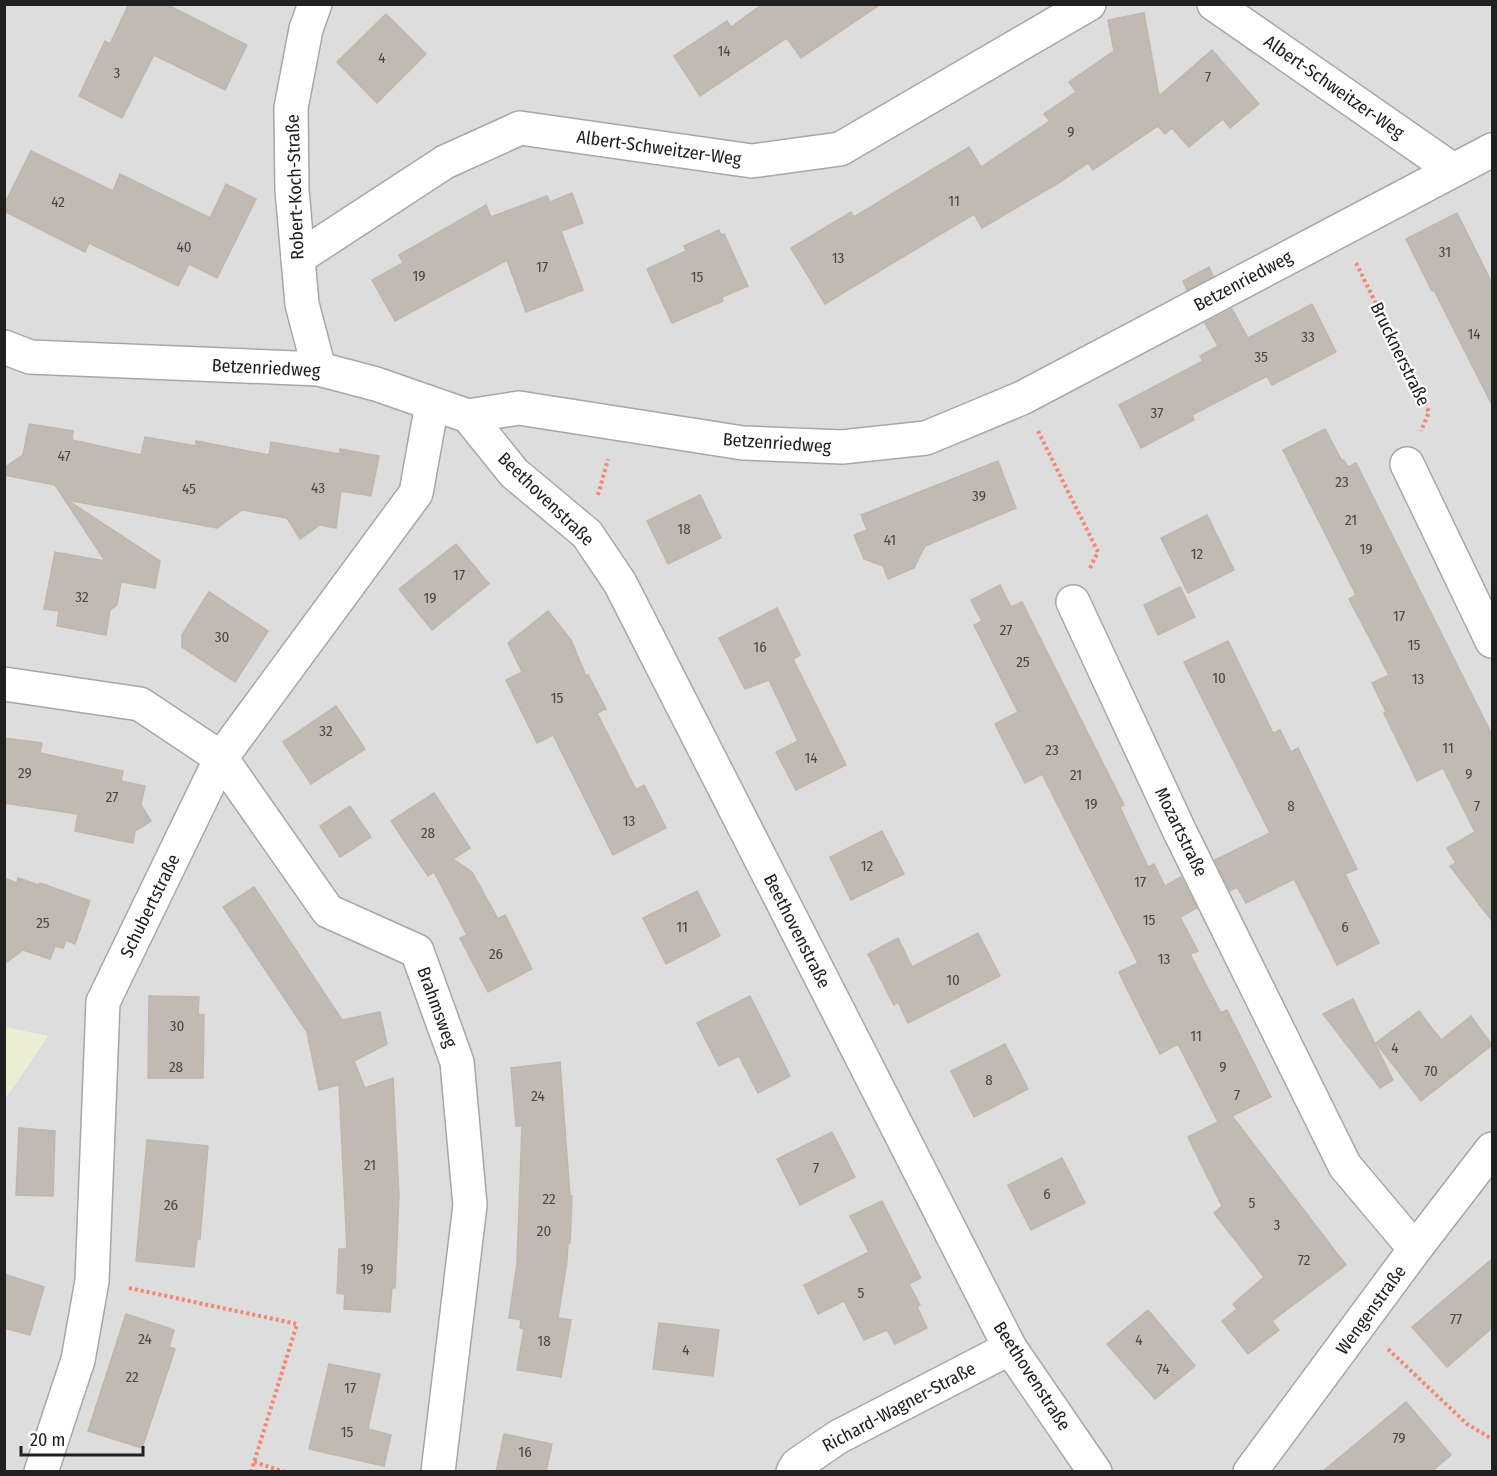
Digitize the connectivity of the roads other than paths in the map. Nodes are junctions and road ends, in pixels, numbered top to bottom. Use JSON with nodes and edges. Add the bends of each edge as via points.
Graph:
{"nodes":[{"id":1,"x":315,"y":4,"type":"edge"},
{"id":2,"x":1089,"y":4,"type":"edge"},
{"id":3,"x":1214,"y":4,"type":"edge"},
{"id":4,"x":1492,"y":150,"type":"edge"},
{"id":5,"x":1453,"y":170,"type":"junction"},
{"id":6,"x":298,"y":258,"type":"junction"},
{"id":7,"x":4,"y":347,"type":"edge"},
{"id":8,"x":319,"y":369,"type":"junction"},
{"id":9,"x":432,"y":404,"type":"junction"},
{"id":10,"x":468,"y":416,"type":"junction"},
{"id":11,"x":1407,"y":464,"type":"road end"},
{"id":12,"x":1074,"y":602,"type":"road end"},
{"id":13,"x":1492,"y":641,"type":"edge"},
{"id":14,"x":4,"y":684,"type":"edge"},
{"id":15,"x":221,"y":758,"type":"junction"},
{"id":16,"x":1492,"y":1149,"type":"edge"},
{"id":17,"x":1415,"y":1249,"type":"junction"},
{"id":18,"x":1010,"y":1348,"type":"junction"},
{"id":19,"x":41,"y":1472,"type":"edge"},
{"id":20,"x":438,"y":1472,"type":"edge"},
{"id":21,"x":793,"y":1472,"type":"edge"},
{"id":22,"x":1095,"y":1472,"type":"edge"},
{"id":23,"x":1250,"y":1472,"type":"edge"}],
"edges":[{"from":1,"to":6,"type":"street","name":"Robert-Koch-Straße","via":[[306,29],[291,108]]},
{"from":2,"to":6,"type":"street","name":"Albert-Schweitzer-Weg","via":[[840,149],[752,161],[520,128],[445,162]]},
{"from":3,"to":5,"type":"street","name":"Albert-Schweitzer-Weg"},
{"from":4,"to":5,"type":"street","name":"Betzenriedweg"},
{"from":5,"to":10,"type":"street","name":"Betzenriedweg","via":[[1022,398],[926,438],[842,447],[743,443],[519,408]]},
{"from":6,"to":8,"type":"street","name":"Robert-Koch-Straße","via":[[302,304]]},
{"from":7,"to":8,"type":"street","name":"Betzenriedweg","via":[[30,357]]},
{"from":8,"to":9,"type":"street","name":"Betzenriedweg"},
{"from":9,"to":10,"type":"street","name":"Betzenriedweg"},
{"from":9,"to":15,"type":"street","name":"Schubertstraße","via":[[416,493]]},
{"from":10,"to":18,"type":"street","name":"Beethovenstraße","via":[[514,473],[588,534],[620,583]]},
{"from":11,"to":13,"type":"street"},
{"from":12,"to":17,"type":"street","name":"Mozartstraße","via":[[1180,831],[1345,1166]]},
{"from":14,"to":15,"type":"street","name":"Brahmsweg","via":[[140,704]]},
{"from":15,"to":19,"type":"street","name":"Schubertstraße","via":[[103,1002],[92,1281],[78,1360]]},
{"from":15,"to":20,"type":"street","name":"Brahmsweg","via":[[328,911],[417,951],[457,1062],[470,1205]]},
{"from":16,"to":17,"type":"street","name":"Wengenstraße"},
{"from":17,"to":23,"type":"street","name":"Wengenstraße"},
{"from":18,"to":21,"type":"street","name":"Richard-Wagner-Straße","via":[[838,1437],[797,1465]]},
{"from":18,"to":22,"type":"street","name":"Beethovenstraße"}]}
